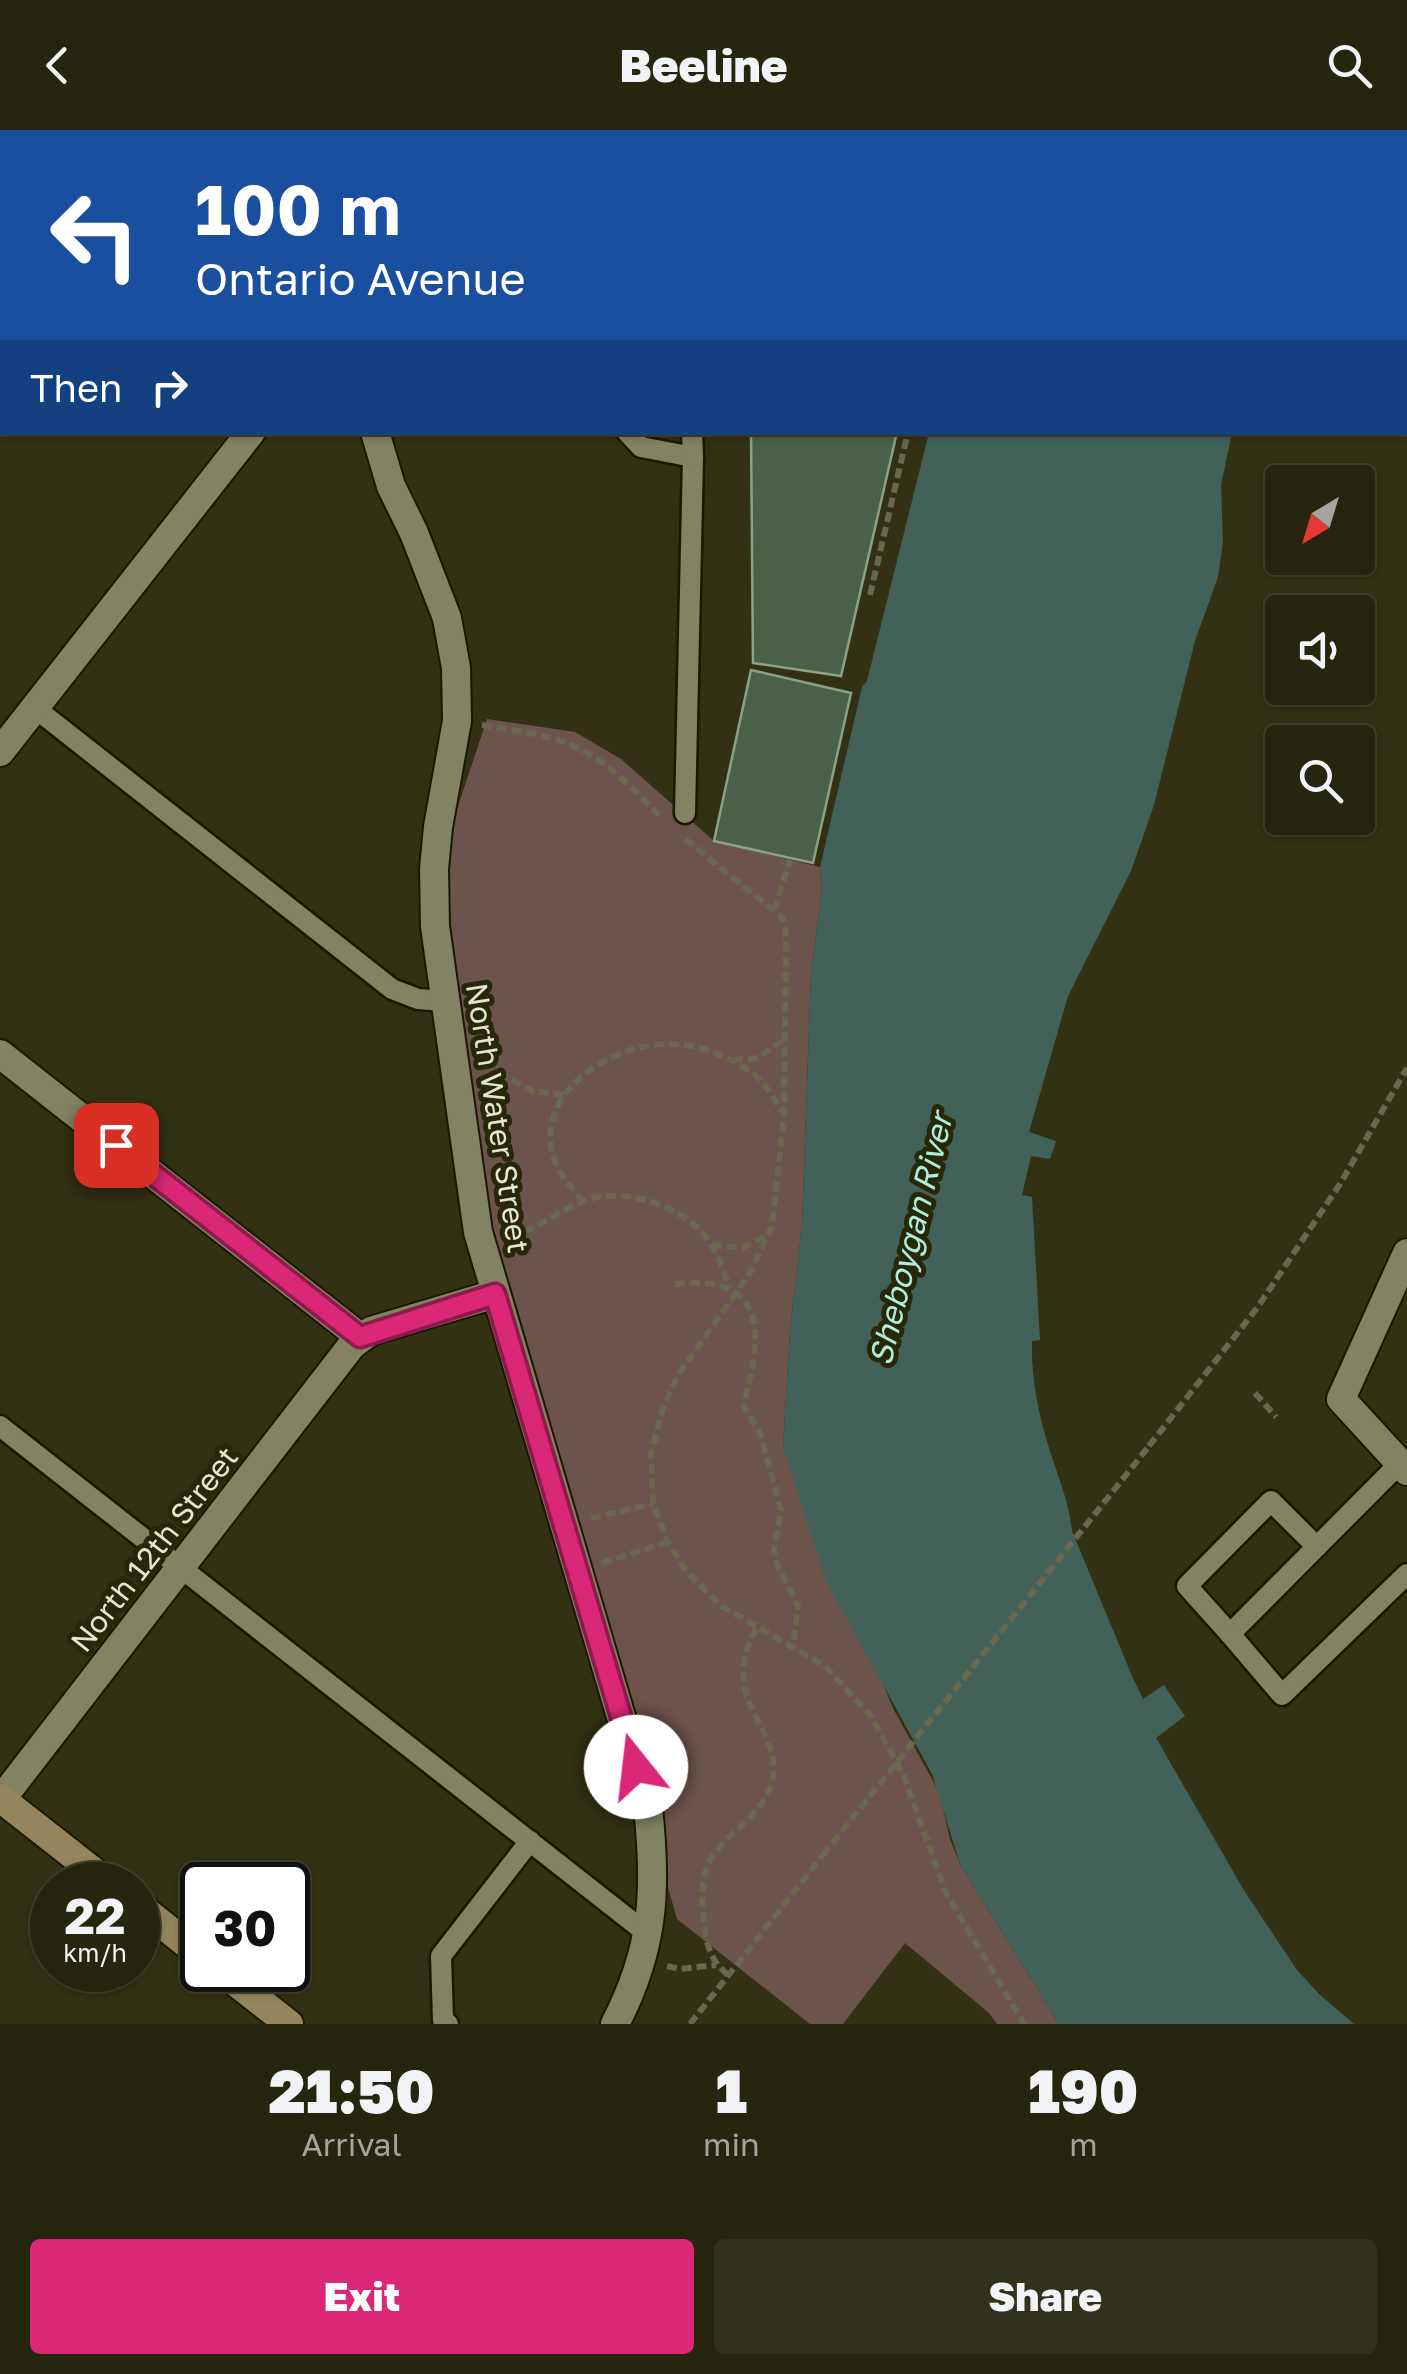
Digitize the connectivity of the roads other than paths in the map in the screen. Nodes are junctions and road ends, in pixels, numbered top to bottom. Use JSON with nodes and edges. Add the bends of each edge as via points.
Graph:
{"nodes":[{"id":1,"x":249,"y":435,"type":"edge"},
{"id":2,"x":376,"y":435,"type":"edge"},
{"id":3,"x":630,"y":435,"type":"edge"},
{"id":4,"x":692,"y":435,"type":"edge"},
{"id":5,"x":693,"y":456,"type":"junction"},
{"id":6,"x":35,"y":708,"type":"junction"},
{"id":7,"x":0,"y":752,"type":"edge"},
{"id":8,"x":681,"y":823,"type":"road end"},
{"id":9,"x":446,"y":1001,"type":"junction"},
{"id":10,"x":0,"y":1054,"type":"edge"},
{"id":11,"x":1407,"y":1253,"type":"edge"},
{"id":12,"x":495,"y":1294,"type":"junction"},
{"id":13,"x":360,"y":1337,"type":"junction"},
{"id":14,"x":0,"y":1426,"type":"edge"},
{"id":15,"x":1404,"y":1467,"type":"edge"},
{"id":16,"x":1317,"y":1546,"type":"junction"},
{"id":17,"x":181,"y":1568,"type":"junction"},
{"id":18,"x":1407,"y":1574,"type":"edge"},
{"id":19,"x":1230,"y":1634,"type":"junction"},
{"id":20,"x":0,"y":1799,"type":"edge"},
{"id":21,"x":530,"y":1841,"type":"junction"},
{"id":22,"x":82,"y":1862,"type":"edge"},
{"id":23,"x":160,"y":1923,"type":"edge"},
{"id":24,"x":180,"y":1938,"type":"edge"},
{"id":25,"x":645,"y":1947,"type":"junction"},
{"id":26,"x":248,"y":1992,"type":"edge"},
{"id":27,"x":289,"y":2024,"type":"edge"},
{"id":28,"x":448,"y":2024,"type":"edge"},
{"id":29,"x":615,"y":2024,"type":"edge"}],
"edges":[{"from":1,"to":6,"type":"street"},
{"from":2,"to":9,"type":"street","name":"North Water Street","via":[[447,618],[456,668],[458,722],[434,869]]},
{"from":3,"to":5,"type":"lane","via":[[641,447]]},
{"from":4,"to":5,"type":"lane"},
{"from":5,"to":8,"type":"lane"},
{"from":6,"to":7,"type":"street"},
{"from":6,"to":9,"type":"lane","via":[[392,989]]},
{"from":9,"to":12,"type":"street","name":"North Water Street","via":[[478,1232]]},
{"from":10,"to":13,"type":"street"},
{"from":11,"to":15,"type":"street","via":[[1341,1399]]},
{"from":12,"to":13,"type":"street"},
{"from":12,"to":25,"type":"street","name":"North Water Street","via":[[648,1808],[655,1867]]},
{"from":13,"to":17,"type":"street","name":"North 12th Street"},
{"from":14,"to":17,"type":"lane"},
{"from":15,"to":16,"type":"lane"},
{"from":16,"to":19,"type":"lane"},
{"from":16,"to":19,"type":"lane","via":[[1271,1501],[1187,1586]]},
{"from":17,"to":20,"type":"street","name":"North 12th Street"},
{"from":17,"to":21,"type":"lane"},
{"from":18,"to":19,"type":"lane","via":[[1282,1695]]},
{"from":20,"to":22,"type":"main road"},
{"from":21,"to":25,"type":"lane"},
{"from":21,"to":28,"type":"lane","via":[[441,1956]]},
{"from":23,"to":24,"type":"main road"},
{"from":25,"to":29,"type":"street","name":"North Water Street"},
{"from":26,"to":27,"type":"main road"}]}
